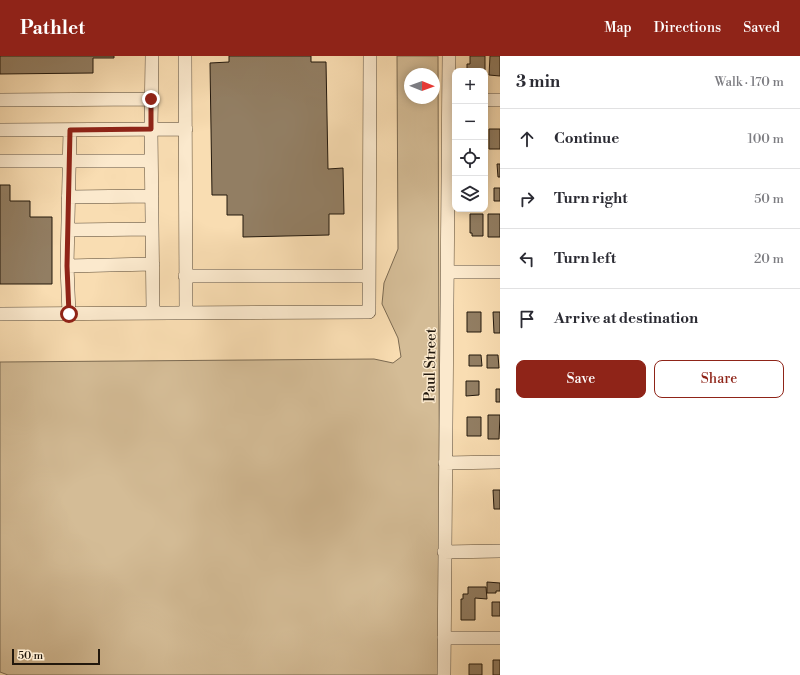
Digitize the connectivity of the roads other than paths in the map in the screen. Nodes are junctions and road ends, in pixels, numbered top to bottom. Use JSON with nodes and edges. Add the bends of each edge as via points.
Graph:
{"nodes":[{"id":1,"x":152,"y":56,"type":"edge"},
{"id":2,"x":185,"y":56,"type":"edge"},
{"id":3,"x":370,"y":56,"type":"edge"},
{"id":4,"x":449,"y":56,"type":"edge"},
{"id":5,"x":151,"y":99,"type":"junction"},
{"id":6,"x":0,"y":100,"type":"edge"},
{"id":7,"x":488,"y":100,"type":"edge"},
{"id":8,"x":500,"y":100,"type":"edge"},
{"id":9,"x":452,"y":101,"type":"edge"},
{"id":10,"x":151,"y":129,"type":"junction"},
{"id":11,"x":186,"y":129,"type":"junction"},
{"id":12,"x":0,"y":130,"type":"edge"},
{"id":13,"x":70,"y":130,"type":"junction"},
{"id":14,"x":0,"y":161,"type":"edge"},
{"id":15,"x":69,"y":161,"type":"junction"},
{"id":16,"x":151,"y":161,"type":"junction"},
{"id":17,"x":68,"y":196,"type":"junction"},
{"id":18,"x":152,"y":196,"type":"junction"},
{"id":19,"x":152,"y":229,"type":"junction"},
{"id":20,"x":68,"y":230,"type":"junction"},
{"id":21,"x":153,"y":264,"type":"junction"},
{"id":22,"x":67,"y":266,"type":"junction"},
{"id":23,"x":448,"y":272,"type":"junction"},
{"id":24,"x":500,"y":272,"type":"edge"},
{"id":25,"x":185,"y":276,"type":"junction"},
{"id":26,"x":369,"y":276,"type":"junction"},
{"id":27,"x":153,"y":313,"type":"junction"},
{"id":28,"x":186,"y":313,"type":"junction"},
{"id":29,"x":0,"y":314,"type":"edge"},
{"id":30,"x":69,"y":314,"type":"junction"},
{"id":31,"x":500,"y":462,"type":"edge"},
{"id":32,"x":445,"y":463,"type":"junction"},
{"id":33,"x":500,"y":551,"type":"edge"},
{"id":34,"x":444,"y":552,"type":"junction"},
{"id":35,"x":444,"y":638,"type":"junction"},
{"id":36,"x":500,"y":638,"type":"edge"},
{"id":37,"x":444,"y":675,"type":"edge"}],
"edges":[{"from":1,"to":5,"type":"street"},
{"from":2,"to":11,"type":"street"},
{"from":3,"to":26,"type":"street"},
{"from":4,"to":9,"type":"street","name":"Paul Street"},
{"from":5,"to":6,"type":"street"},
{"from":5,"to":10,"type":"street"},
{"from":7,"to":8,"type":"street"},
{"from":9,"to":23,"type":"street","name":"Paul Street"},
{"from":10,"to":11,"type":"street"},
{"from":10,"to":13,"type":"street"},
{"from":10,"to":16,"type":"street"},
{"from":11,"to":25,"type":"street"},
{"from":12,"to":13,"type":"street"},
{"from":13,"to":15,"type":"street"},
{"from":14,"to":15,"type":"street"},
{"from":15,"to":16,"type":"street"},
{"from":15,"to":17,"type":"street"},
{"from":16,"to":18,"type":"street"},
{"from":17,"to":18,"type":"street"},
{"from":17,"to":20,"type":"street"},
{"from":18,"to":19,"type":"street"},
{"from":19,"to":20,"type":"street"},
{"from":19,"to":21,"type":"street"},
{"from":20,"to":22,"type":"street"},
{"from":21,"to":22,"type":"street"},
{"from":21,"to":27,"type":"street"},
{"from":22,"to":30,"type":"street"},
{"from":23,"to":24,"type":"street"},
{"from":23,"to":32,"type":"street","name":"Paul Street"},
{"from":25,"to":26,"type":"street"},
{"from":25,"to":28,"type":"street"},
{"from":26,"to":28,"type":"street","via":[[369,312]]},
{"from":27,"to":28,"type":"street"},
{"from":27,"to":30,"type":"street"},
{"from":29,"to":30,"type":"street"},
{"from":31,"to":32,"type":"street"},
{"from":32,"to":34,"type":"street","name":"Paul Street"},
{"from":33,"to":34,"type":"street"},
{"from":34,"to":35,"type":"street","name":"Paul Street"},
{"from":35,"to":36,"type":"street"},
{"from":35,"to":37,"type":"street","name":"Paul Street"}]}
